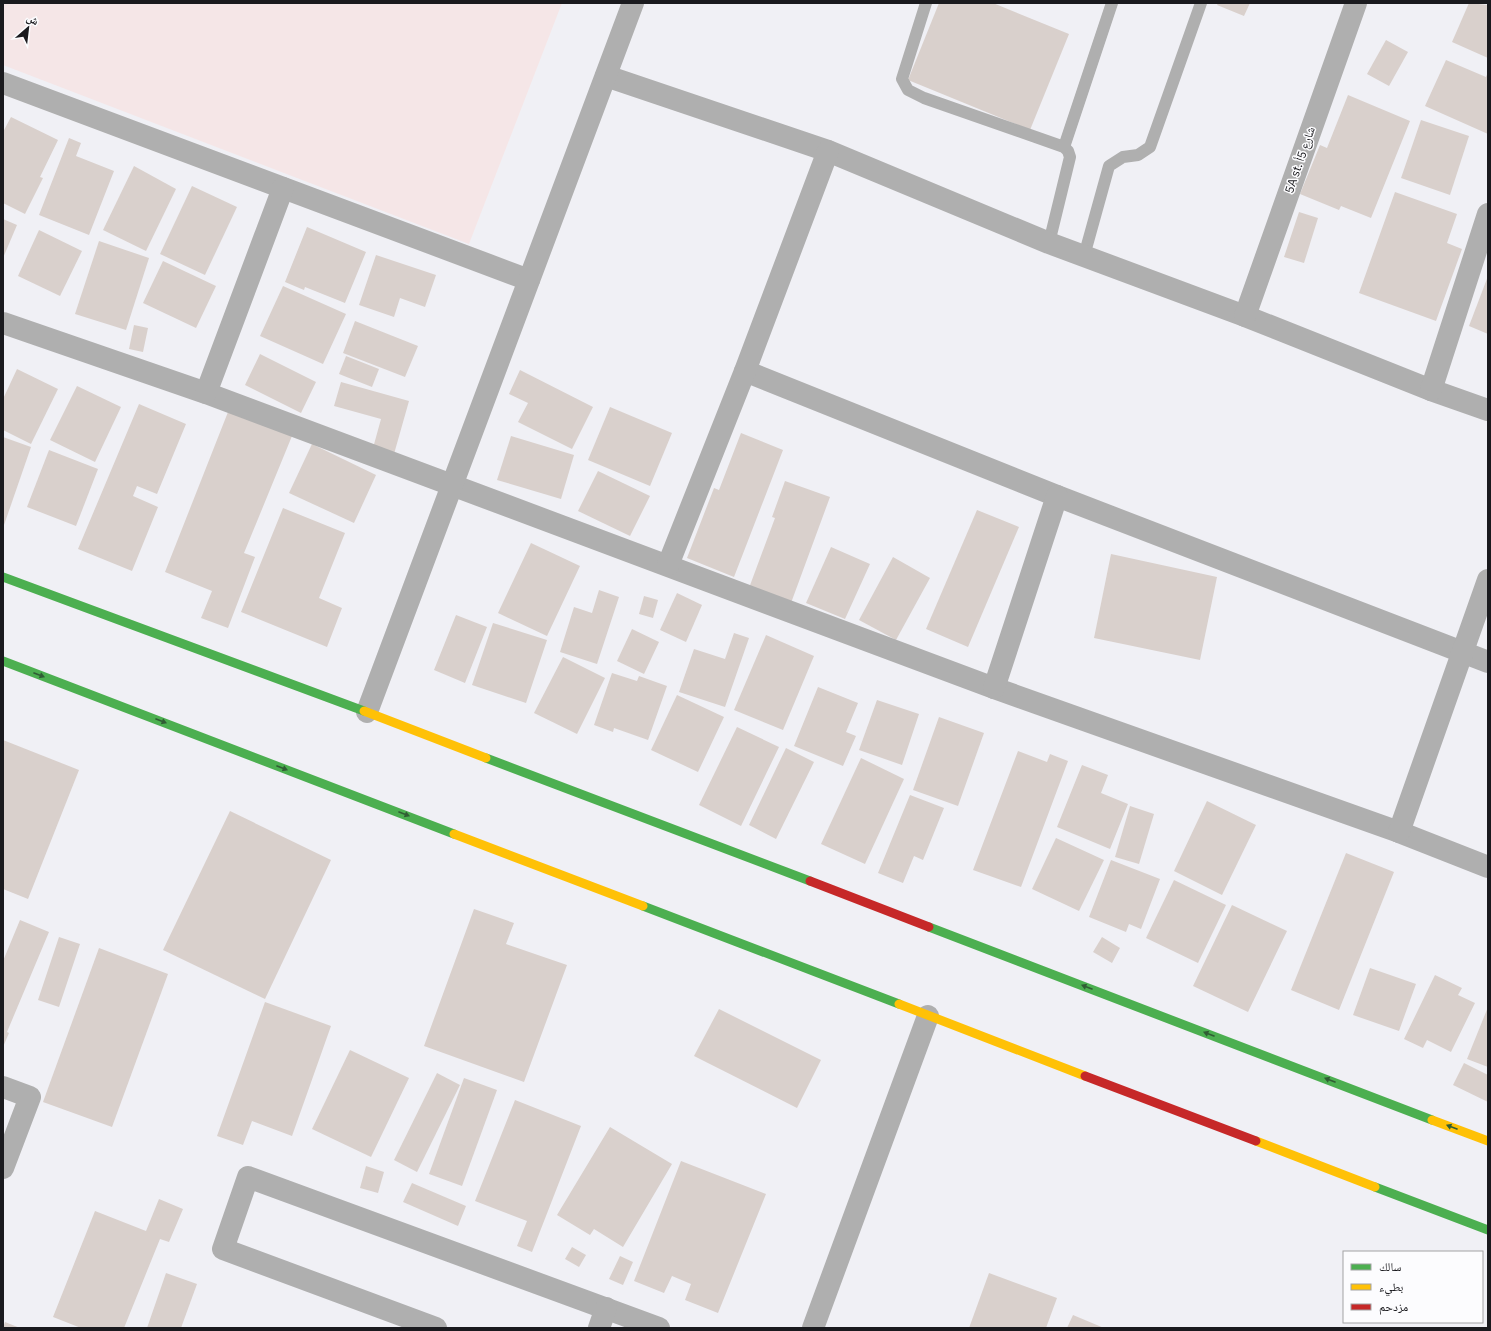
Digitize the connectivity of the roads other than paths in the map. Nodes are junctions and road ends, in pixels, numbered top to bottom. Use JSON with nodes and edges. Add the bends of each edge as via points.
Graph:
{"nodes":[{"id":1,"x":633,"y":3,"type":"edge"},
{"id":2,"x":926,"y":3,"type":"edge"},
{"id":3,"x":1112,"y":3,"type":"edge"},
{"id":4,"x":1356,"y":3,"type":"edge"},
{"id":5,"x":1197,"y":4,"type":"edge"},
{"id":6,"x":606,"y":76,"type":"junction"},
{"id":7,"x":3,"y":84,"type":"edge"},
{"id":8,"x":1064,"y":147,"type":"junction"},
{"id":9,"x":828,"y":151,"type":"junction"},
{"id":10,"x":283,"y":188,"type":"junction"},
{"id":11,"x":1488,"y":214,"type":"edge"},
{"id":12,"x":1049,"y":243,"type":"junction"},
{"id":13,"x":1084,"y":256,"type":"junction"},
{"id":14,"x":529,"y":280,"type":"junction"},
{"id":15,"x":1245,"y":316,"type":"junction"},
{"id":16,"x":3,"y":323,"type":"edge"},
{"id":17,"x":745,"y":370,"type":"junction"},
{"id":18,"x":1431,"y":390,"type":"junction"},
{"id":19,"x":206,"y":393,"type":"junction"},
{"id":20,"x":1488,"y":410,"type":"edge"},
{"id":21,"x":452,"y":484,"type":"junction"},
{"id":22,"x":1057,"y":496,"type":"junction"},
{"id":23,"x":668,"y":565,"type":"junction"},
{"id":24,"x":3,"y":577,"type":"edge"},
{"id":25,"x":1488,"y":580,"type":"edge"},
{"id":26,"x":1461,"y":652,"type":"junction"},
{"id":27,"x":3,"y":661,"type":"edge"},
{"id":28,"x":1488,"y":662,"type":"edge"},
{"id":29,"x":994,"y":688,"type":"junction"},
{"id":30,"x":367,"y":712,"type":"junction"},
{"id":31,"x":1399,"y":832,"type":"junction"},
{"id":32,"x":1488,"y":867,"type":"edge"},
{"id":33,"x":928,"y":1016,"type":"junction"},
{"id":34,"x":3,"y":1087,"type":"edge"},
{"id":35,"x":1488,"y":1140,"type":"edge"},
{"id":36,"x":3,"y":1168,"type":"edge"},
{"id":37,"x":1488,"y":1230,"type":"edge"},
{"id":38,"x":603,"y":1318,"type":"edge"},
{"id":39,"x":436,"y":1328,"type":"edge"},
{"id":40,"x":659,"y":1328,"type":"edge"},
{"id":41,"x":813,"y":1328,"type":"edge"}],
"edges":[{"from":1,"to":6,"type":"street"},
{"from":2,"to":8,"type":"lane","via":[[902,79],[908,90],[924,98]]},
{"from":3,"to":8,"type":"lane"},
{"from":4,"to":15,"type":"street","name":"5A st. شارع 5أ"},
{"from":5,"to":13,"type":"lane","via":[[1150,147],[1138,155],[1123,157],[1109,166]]},
{"from":6,"to":9,"type":"street"},
{"from":6,"to":14,"type":"street"},
{"from":7,"to":10,"type":"street"},
{"from":8,"to":12,"type":"lane","via":[[1070,157]]},
{"from":9,"to":12,"type":"street"},
{"from":9,"to":17,"type":"street"},
{"from":10,"to":14,"type":"street"},
{"from":10,"to":19,"type":"street"},
{"from":11,"to":18,"type":"street"},
{"from":12,"to":13,"type":"street"},
{"from":13,"to":15,"type":"street"},
{"from":14,"to":21,"type":"street"},
{"from":15,"to":18,"type":"street"},
{"from":16,"to":19,"type":"street"},
{"from":17,"to":22,"type":"street"},
{"from":17,"to":23,"type":"street"},
{"from":18,"to":20,"type":"street"},
{"from":19,"to":21,"type":"street"},
{"from":21,"to":23,"type":"street"},
{"from":21,"to":30,"type":"street"},
{"from":22,"to":26,"type":"street"},
{"from":22,"to":29,"type":"street"},
{"from":23,"to":29,"type":"street"},
{"from":24,"to":30,"type":"street"},
{"from":25,"to":26,"type":"street"},
{"from":26,"to":28,"type":"street"},
{"from":26,"to":31,"type":"street"},
{"from":27,"to":33,"type":"street","one_way":true},
{"from":29,"to":31,"type":"street"},
{"from":35,"to":30,"type":"street","one_way":true},
{"from":31,"to":32,"type":"street"},
{"from":33,"to":37,"type":"street"},
{"from":33,"to":41,"type":"street"},
{"from":34,"to":36,"type":"street","via":[[30,1097]]},
{"from":38,"to":39,"type":"street","via":[[248,1177],[223,1249]]},
{"from":38,"to":40,"type":"street"}]}
